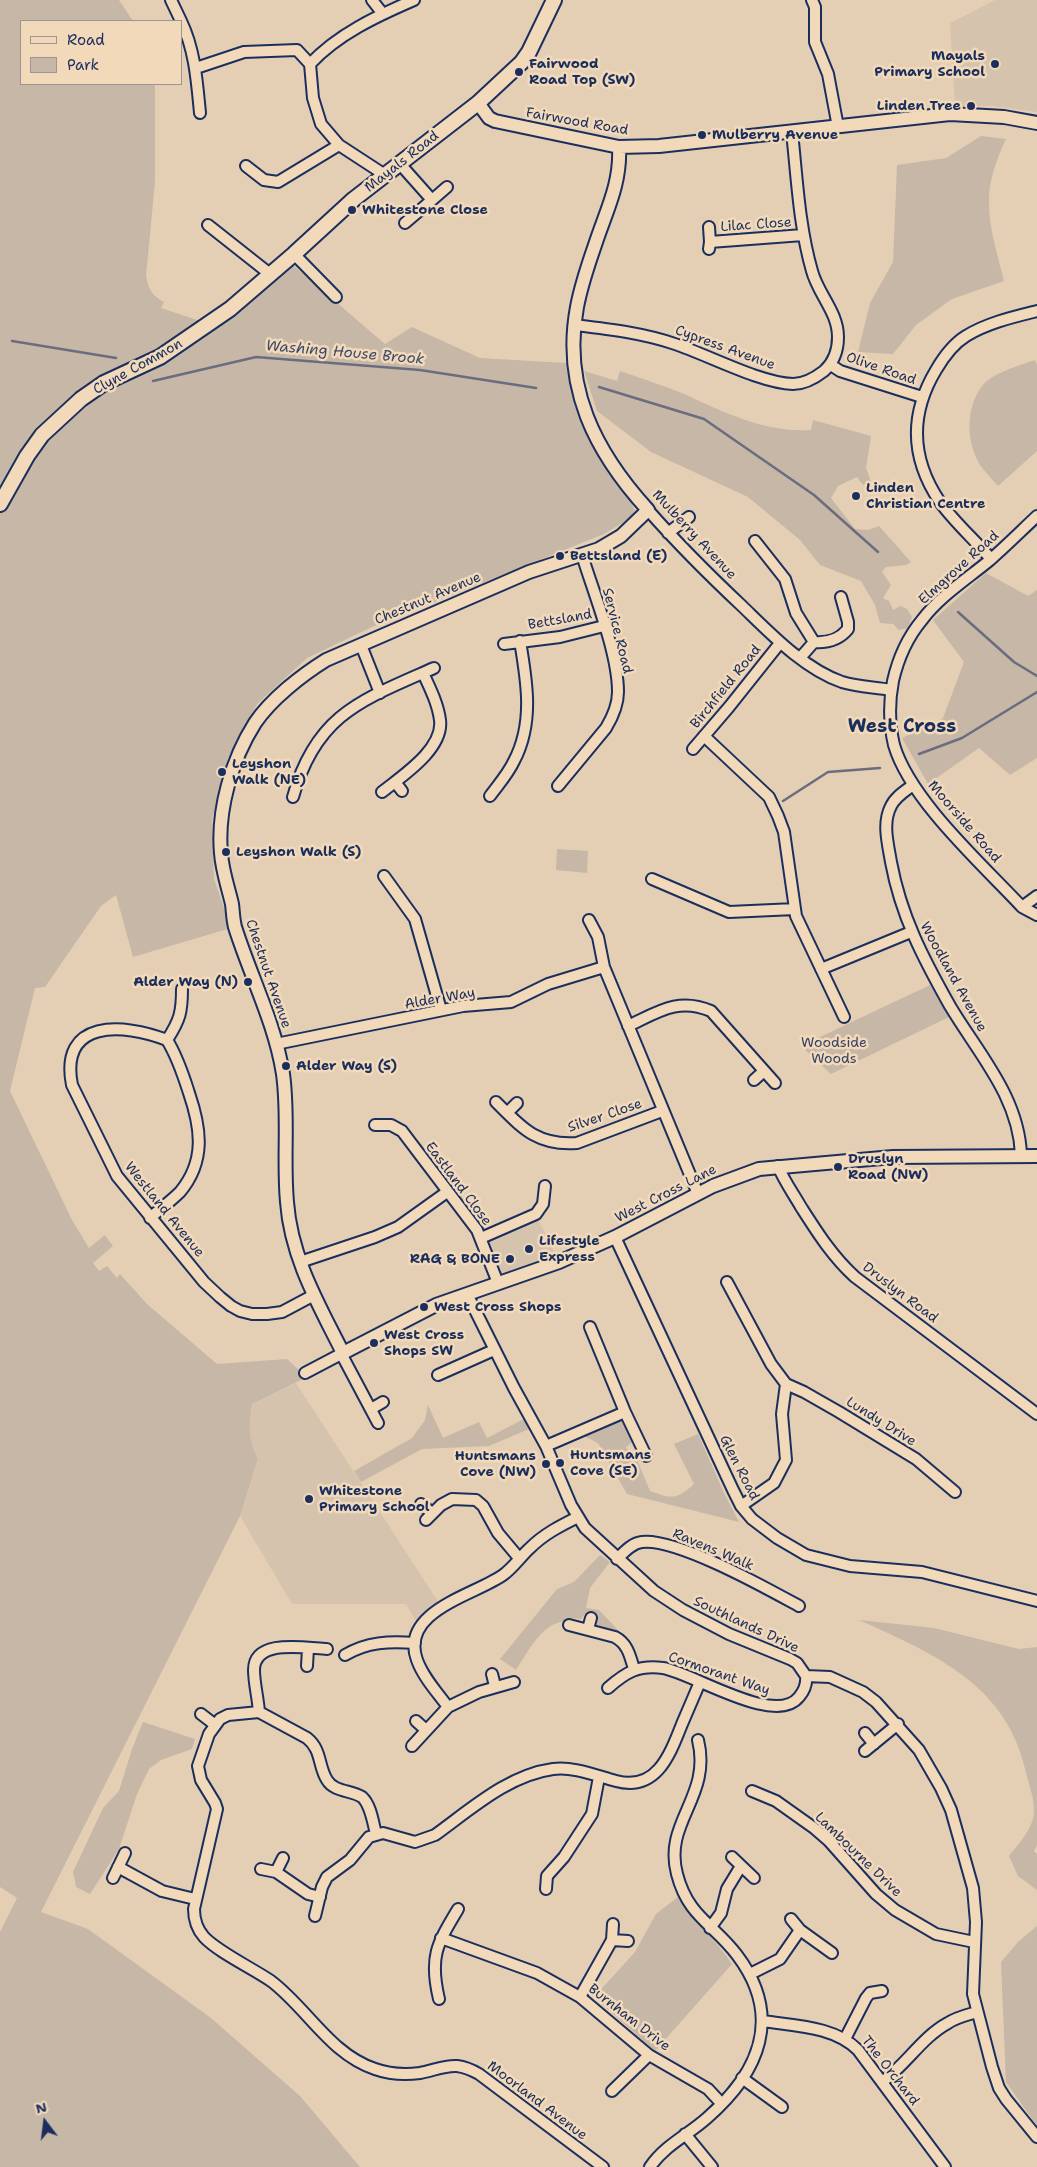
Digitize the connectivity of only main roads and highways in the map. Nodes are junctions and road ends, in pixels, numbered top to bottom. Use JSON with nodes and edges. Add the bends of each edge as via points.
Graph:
{"nodes":[{"id":1,"x":554,"y":0,"type":"edge"},
{"id":2,"x":230,"y":309,"type":"joint"},
{"id":3,"x":0,"y":504,"type":"edge"}],
"edges":[{"from":1,"to":2,"type":"main road","name":"Mayals Road","via":[[522,62],[478,103],[354,199]]},
{"from":2,"to":3,"type":"main road","name":"Clyne Common","via":[[160,357],[104,383],[81,398],[42,435]]}]}
